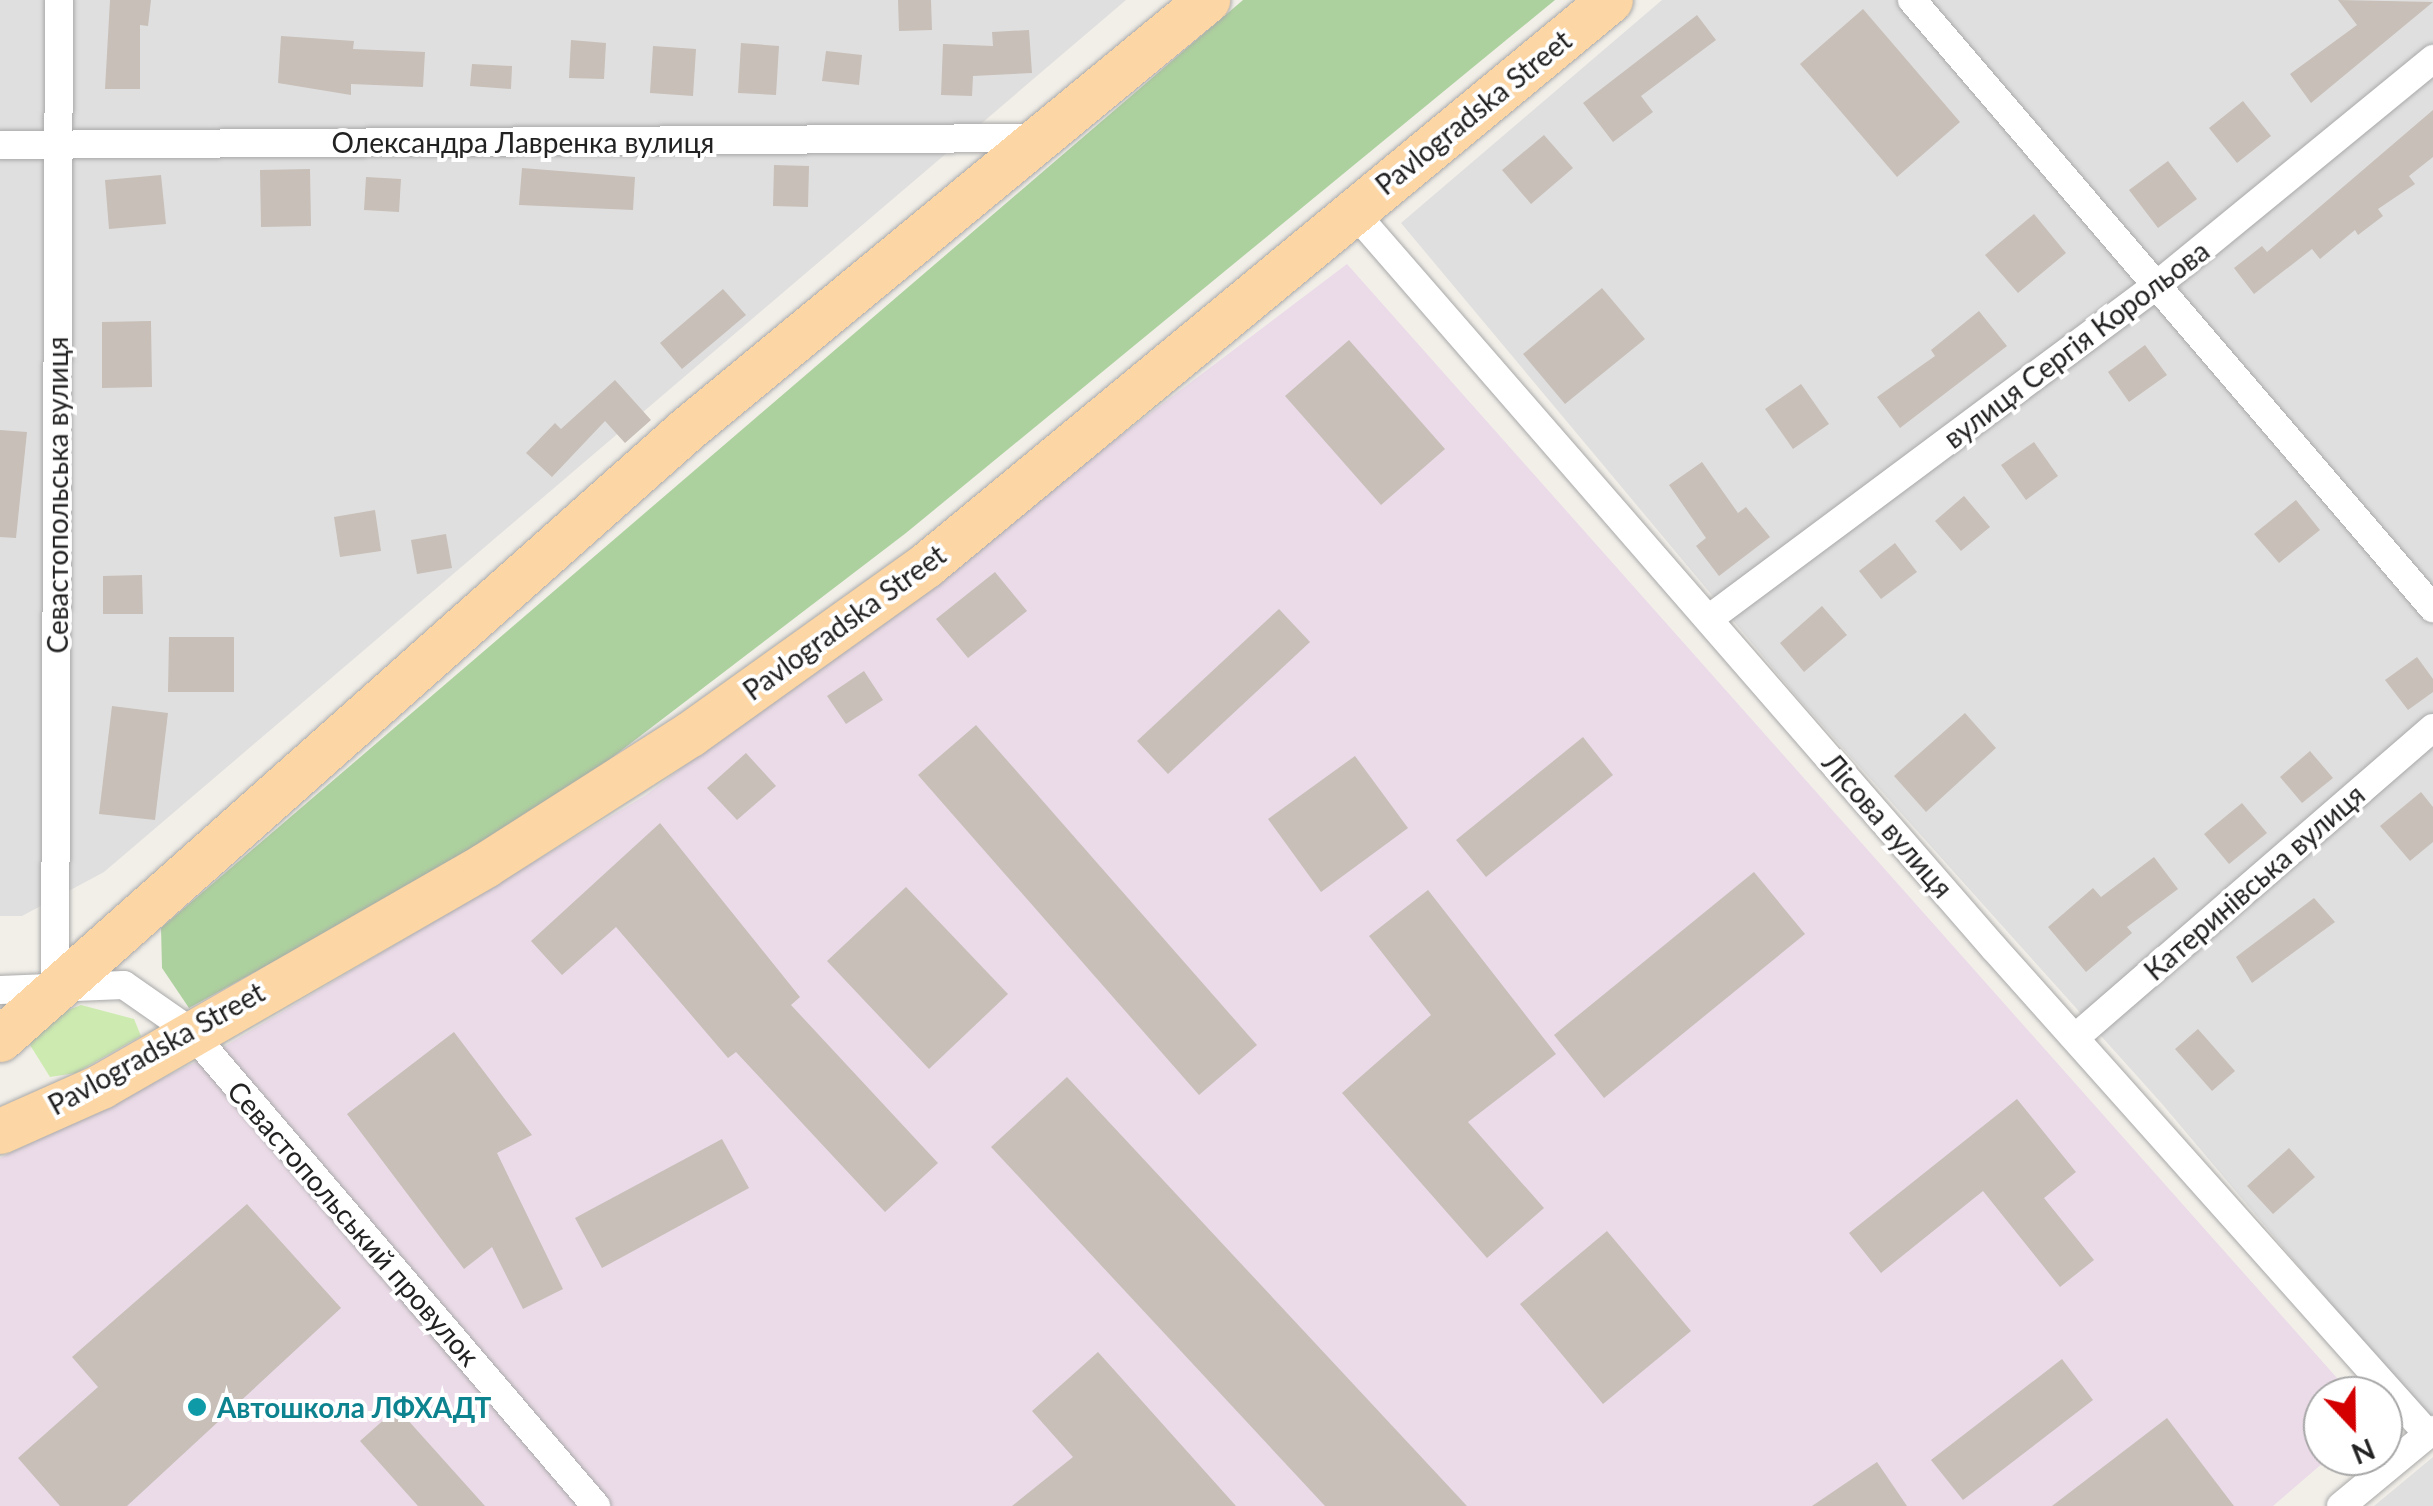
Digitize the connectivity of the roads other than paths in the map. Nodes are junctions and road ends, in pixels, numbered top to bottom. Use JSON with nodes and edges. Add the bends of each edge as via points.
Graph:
{"nodes":[{"id":1,"x":59,"y":0,"type":"edge"},
{"id":2,"x":1206,"y":0,"type":"edge"},
{"id":3,"x":1610,"y":0,"type":"edge"},
{"id":4,"x":1912,"y":0,"type":"edge"},
{"id":5,"x":2433,"y":59,"type":"edge"},
{"id":6,"x":1046,"y":138,"type":"junction"},
{"id":7,"x":0,"y":145,"type":"edge"},
{"id":8,"x":58,"y":146,"type":"junction"},
{"id":9,"x":1354,"y":211,"type":"junction"},
{"id":10,"x":2158,"y":285,"type":"junction"},
{"id":11,"x":2433,"y":608,"type":"edge"},
{"id":12,"x":1710,"y":618,"type":"junction"},
{"id":13,"x":2433,"y":728,"type":"edge"},
{"id":14,"x":0,"y":990,"type":"edge"},
{"id":15,"x":55,"y":991,"type":"junction"},
{"id":16,"x":190,"y":1031,"type":"junction"},
{"id":17,"x":2076,"y":1037,"type":"junction"},
{"id":18,"x":0,"y":1039,"type":"edge"},
{"id":19,"x":0,"y":1131,"type":"edge"},
{"id":20,"x":2430,"y":1432,"type":"edge"},
{"id":21,"x":596,"y":1506,"type":"edge"},
{"id":22,"x":2341,"y":1506,"type":"edge"}],
"edges":[{"from":1,"to":8,"type":"street","name":"Севастопольська вулиця"},
{"from":2,"to":6,"type":"main road"},
{"from":3,"to":9,"type":"main road","name":"Pavlogradska Street"},
{"from":4,"to":10,"type":"street"},
{"from":5,"to":10,"type":"street","name":"вулиця Сергія Корольова"},
{"from":6,"to":8,"type":"street","name":"Олександра Лавренка вулиця"},
{"from":6,"to":15,"type":"main road","via":[[688,428]]},
{"from":7,"to":8,"type":"street","name":"Олександра Лавренка вулиця"},
{"from":8,"to":15,"type":"street","name":"Севастопольська вулиця"},
{"from":9,"to":12,"type":"street","name":"Лісова вулиця"},
{"from":9,"to":16,"type":"main road","name":"Pavlogradska Street","via":[[926,565],[690,734],[485,864]]},
{"from":10,"to":11,"type":"street"},
{"from":10,"to":12,"type":"street","name":"вулиця Сергія Корольова"},
{"from":12,"to":17,"type":"street","name":"Лісова вулиця"},
{"from":13,"to":17,"type":"street","name":"Катеринівська вулиця"},
{"from":14,"to":15,"type":"street","name":"Севастопольський провулок"},
{"from":15,"to":16,"type":"street","name":"Севастопольський провулок","via":[[124,985]]},
{"from":15,"to":18,"type":"main road"},
{"from":16,"to":19,"type":"main road","name":"Pavlogradska Street","via":[[101,1086]]},
{"from":16,"to":21,"type":"street","name":"Севастопольський провулок"},
{"from":17,"to":20,"type":"street","name":"Лісова вулиця"},
{"from":20,"to":22,"type":"street"}]}
